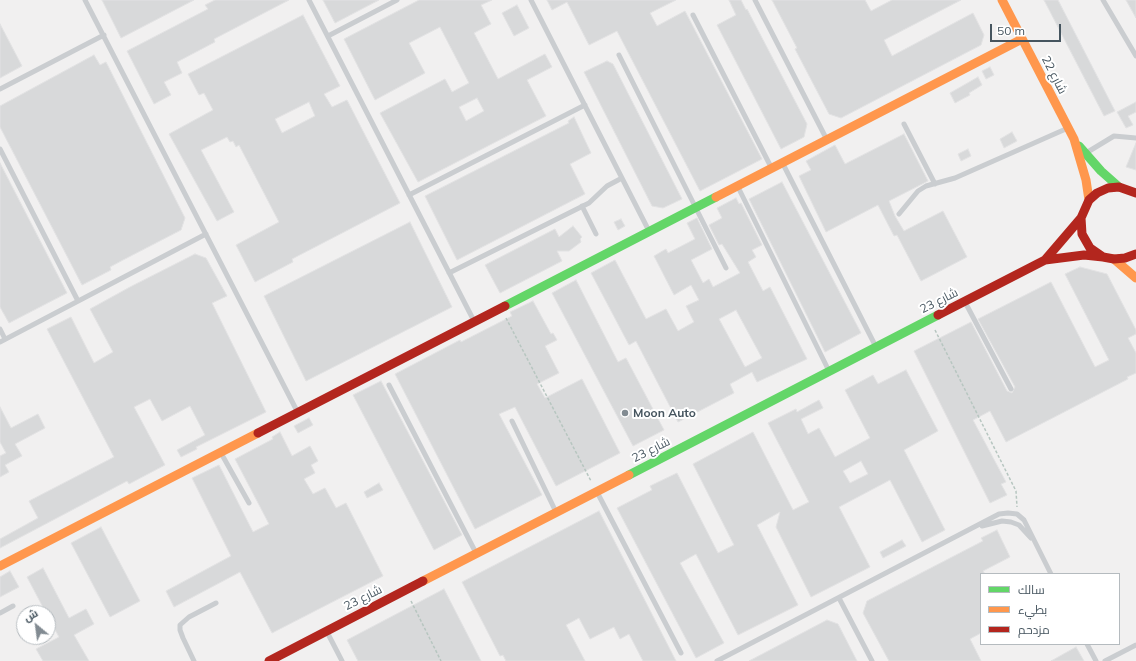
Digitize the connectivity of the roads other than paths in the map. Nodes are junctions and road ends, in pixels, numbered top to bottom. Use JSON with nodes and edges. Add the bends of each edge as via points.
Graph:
{"nodes":[{"id":1,"x":85,"y":0,"type":"edge"},
{"id":2,"x":309,"y":0,"type":"edge"},
{"id":3,"x":397,"y":0,"type":"edge"},
{"id":4,"x":531,"y":0,"type":"edge"},
{"id":5,"x":755,"y":0,"type":"edge"},
{"id":6,"x":1002,"y":0,"type":"edge"},
{"id":7,"x":1103,"y":0,"type":"edge"},
{"id":8,"x":693,"y":15,"type":"dead end"},
{"id":9,"x":104,"y":35,"type":"junction"},
{"id":10,"x":328,"y":36,"type":"junction"},
{"id":11,"x":1022,"y":39,"type":"junction"},
{"id":12,"x":619,"y":55,"type":"dead end"},
{"id":13,"x":1136,"y":56,"type":"edge"},
{"id":14,"x":0,"y":89,"type":"edge"},
{"id":15,"x":585,"y":105,"type":"junction"},
{"id":16,"x":904,"y":124,"type":"dead end"},
{"id":17,"x":1068,"y":128,"type":"junction"},
{"id":18,"x":1136,"y":138,"type":"edge"},
{"id":19,"x":1074,"y":139,"type":"junction"},
{"id":20,"x":826,"y":140,"type":"junction"},
{"id":21,"x":0,"y":148,"type":"edge"},
{"id":22,"x":1086,"y":154,"type":"junction"},
{"id":23,"x":782,"y":163,"type":"junction"},
{"id":24,"x":771,"y":168,"type":"junction"},
{"id":25,"x":622,"y":178,"type":"junction"},
{"id":26,"x":935,"y":184,"type":"junction"},
{"id":27,"x":738,"y":186,"type":"junction"},
{"id":28,"x":1119,"y":187,"type":"junction"},
{"id":29,"x":1136,"y":193,"type":"edge"},
{"id":30,"x":409,"y":195,"type":"junction"},
{"id":31,"x":1089,"y":200,"type":"junction"},
{"id":32,"x":582,"y":206,"type":"junction"},
{"id":33,"x":695,"y":207,"type":"junction"},
{"id":34,"x":899,"y":214,"type":"dead end"},
{"id":35,"x":1081,"y":218,"type":"junction"},
{"id":36,"x":649,"y":231,"type":"junction"},
{"id":37,"x":206,"y":234,"type":"junction"},
{"id":38,"x":596,"y":234,"type":"dead end"},
{"id":39,"x":1136,"y":254,"type":"edge"},
{"id":40,"x":1103,"y":257,"type":"junction"},
{"id":41,"x":1114,"y":259,"type":"junction"},
{"id":42,"x":1045,"y":260,"type":"junction"},
{"id":43,"x":726,"y":268,"type":"dead end"},
{"id":44,"x":449,"y":273,"type":"junction"},
{"id":45,"x":1136,"y":278,"type":"edge"},
{"id":46,"x":78,"y":301,"type":"junction"},
{"id":47,"x":965,"y":301,"type":"junction"},
{"id":48,"x":474,"y":321,"type":"junction"},
{"id":49,"x":0,"y":329,"type":"edge"},
{"id":50,"x":3,"y":340,"type":"edge"},
{"id":51,"x":876,"y":347,"type":"junction"},
{"id":52,"x":829,"y":371,"type":"junction"},
{"id":53,"x":389,"y":385,"type":"dead end"},
{"id":54,"x":1012,"y":389,"type":"dead end"},
{"id":55,"x":298,"y":412,"type":"junction"},
{"id":56,"x":512,"y":421,"type":"dead end"},
{"id":57,"x":220,"y":452,"type":"junction"},
{"id":58,"x":596,"y":492,"type":"junction"},
{"id":59,"x":249,"y":503,"type":"dead end"},
{"id":60,"x":556,"y":512,"type":"junction"},
{"id":61,"x":973,"y":528,"type":"junction"},
{"id":62,"x":1034,"y":542,"type":"junction"},
{"id":63,"x":476,"y":554,"type":"junction"},
{"id":64,"x":0,"y":566,"type":"edge"},
{"id":65,"x":1050,"y":573,"type":"edge"},
{"id":66,"x":839,"y":598,"type":"junction"},
{"id":67,"x":216,"y":603,"type":"dead end"},
{"id":68,"x":13,"y":606,"type":"dead end"},
{"id":69,"x":0,"y":613,"type":"edge"},
{"id":70,"x":326,"y":631,"type":"junction"},
{"id":71,"x":1088,"y":645,"type":"edge"},
{"id":72,"x":1136,"y":645,"type":"edge"},
{"id":73,"x":681,"y":653,"type":"dead end"},
{"id":74,"x":194,"y":661,"type":"edge"},
{"id":75,"x":269,"y":661,"type":"edge"},
{"id":76,"x":342,"y":661,"type":"edge"},
{"id":77,"x":717,"y":661,"type":"edge"},
{"id":78,"x":872,"y":661,"type":"edge"},
{"id":79,"x":1096,"y":661,"type":"edge"},
{"id":80,"x":1105,"y":661,"type":"edge"}],
"edges":[{"from":1,"to":9,"type":"lane"},
{"from":2,"to":10,"type":"lane"},
{"from":3,"to":10,"type":"lane"},
{"from":4,"to":15,"type":"lane"},
{"from":5,"to":20,"type":"lane"},
{"from":6,"to":11,"type":"street","name":"شارع 22"},
{"from":7,"to":13,"type":"lane"},
{"from":8,"to":24,"type":"lane"},
{"from":9,"to":14,"type":"lane"},
{"from":9,"to":37,"type":"lane"},
{"from":10,"to":30,"type":"lane"},
{"from":11,"to":17,"type":"street","name":"شارع 22"},
{"from":11,"to":20,"type":"street"},
{"from":12,"to":33,"type":"lane"},
{"from":15,"to":25,"type":"lane"},
{"from":15,"to":30,"type":"lane"},
{"from":16,"to":26,"type":"lane"},
{"from":17,"to":19,"type":"street","name":"شارع 22"},
{"from":17,"to":26,"type":"lane","via":[[955,178]]},
{"from":18,"to":22,"type":"lane","via":[[1114,136]]},
{"from":19,"to":22,"type":"street","name":"شارع 22"},
{"from":19,"to":31,"type":"street","name":"شارع 22"},
{"from":20,"to":23,"type":"street"},
{"from":21,"to":46,"type":"lane"},
{"from":22,"to":28,"type":"street","name":"شارع 22"},
{"from":23,"to":24,"type":"street"},
{"from":23,"to":51,"type":"lane"},
{"from":24,"to":27,"type":"street"},
{"from":25,"to":32,"type":"lane","via":[[607,186],[593,200]]},
{"from":25,"to":36,"type":"lane"},
{"from":26,"to":34,"type":"lane","via":[[918,191]]},
{"from":27,"to":33,"type":"street"},
{"from":27,"to":52,"type":"lane"},
{"from":28,"to":29,"type":"street"},
{"from":28,"to":31,"type":"street","via":[[1108,188]]},
{"from":30,"to":44,"type":"lane"},
{"from":31,"to":35,"type":"street","name":"شارع 23"},
{"from":32,"to":38,"type":"lane"},
{"from":32,"to":44,"type":"lane"},
{"from":33,"to":36,"type":"street"},
{"from":33,"to":43,"type":"lane"},
{"from":35,"to":40,"type":"street","via":[[1082,234],[1090,248]]},
{"from":35,"to":42,"type":"street","name":"شارع 23"},
{"from":36,"to":48,"type":"street"},
{"from":37,"to":46,"type":"lane"},
{"from":37,"to":55,"type":"lane"},
{"from":39,"to":41,"type":"street"},
{"from":40,"to":41,"type":"street","name":"شارع 23"},
{"from":40,"to":42,"type":"street","name":"شارع 23"},
{"from":41,"to":45,"type":"street"},
{"from":42,"to":47,"type":"street","name":"شارع 23"},
{"from":44,"to":48,"type":"lane"},
{"from":46,"to":50,"type":"lane"},
{"from":47,"to":51,"type":"street","name":"شارع 23"},
{"from":47,"to":54,"type":"lane"},
{"from":48,"to":55,"type":"street"},
{"from":49,"to":50,"type":"lane"},
{"from":51,"to":52,"type":"street","name":"شارع 23"},
{"from":52,"to":58,"type":"street","name":"شارع 23"},
{"from":53,"to":63,"type":"lane"},
{"from":55,"to":57,"type":"street"},
{"from":56,"to":60,"type":"lane"},
{"from":57,"to":59,"type":"lane"},
{"from":57,"to":64,"type":"street"},
{"from":58,"to":60,"type":"street","name":"شارع 23"},
{"from":58,"to":73,"type":"lane"},
{"from":60,"to":63,"type":"street","name":"شارع 23"},
{"from":61,"to":62,"type":"lane","via":[[1002,521],[1010,522],[1025,531]]},
{"from":61,"to":62,"type":"lane","via":[[999,514],[1017,514],[1024,520]]},
{"from":61,"to":66,"type":"lane"},
{"from":62,"to":65,"type":"lane"},
{"from":63,"to":70,"type":"street","name":"شارع 23"},
{"from":66,"to":77,"type":"lane"},
{"from":66,"to":78,"type":"lane"},
{"from":67,"to":74,"type":"lane","via":[[189,617],[180,625]]},
{"from":68,"to":69,"type":"lane"},
{"from":70,"to":75,"type":"street","name":"شارع 23"},
{"from":70,"to":76,"type":"lane"},
{"from":71,"to":79,"type":"lane"},
{"from":72,"to":80,"type":"lane"}]}
